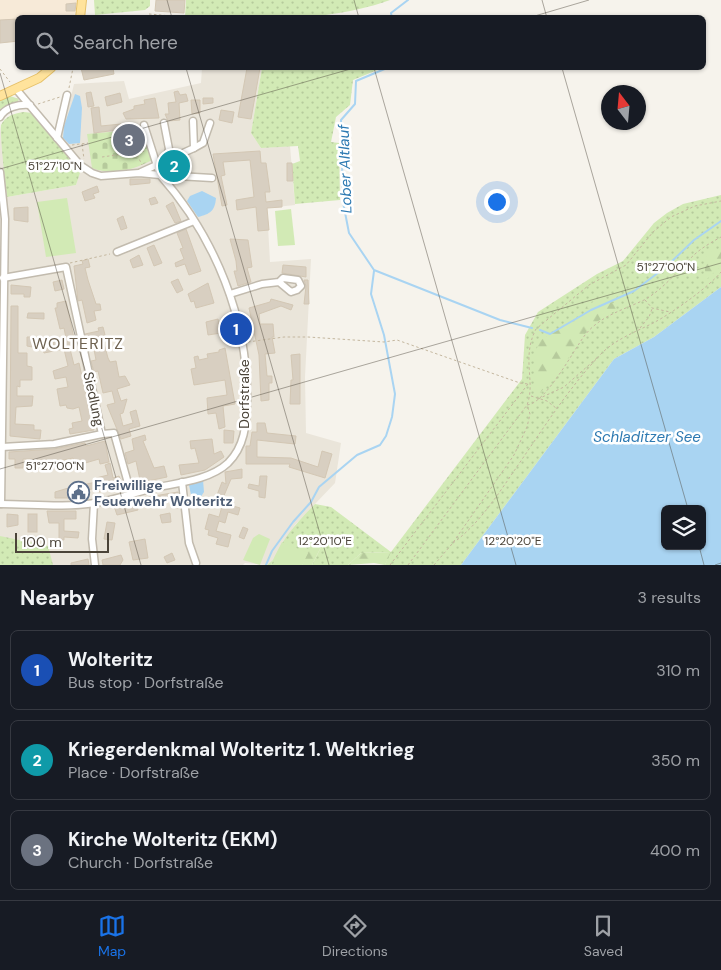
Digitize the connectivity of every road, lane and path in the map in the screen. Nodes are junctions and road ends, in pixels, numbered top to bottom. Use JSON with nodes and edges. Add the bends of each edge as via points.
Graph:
{"nodes":[{"id":1,"x":82,"y":0,"type":"edge"},
{"id":2,"x":149,"y":14,"type":"dead end"},
{"id":3,"x":80,"y":15,"type":"edge"},
{"id":4,"x":160,"y":15,"type":"edge"},
{"id":5,"x":0,"y":69,"type":"edge"},
{"id":6,"x":49,"y":70,"type":"edge"},
{"id":7,"x":73,"y":70,"type":"edge"},
{"id":8,"x":16,"y":89,"type":"junction"},
{"id":9,"x":67,"y":95,"type":"junction"},
{"id":10,"x":0,"y":96,"type":"edge"},
{"id":11,"x":30,"y":106,"type":"junction"},
{"id":12,"x":0,"y":117,"type":"edge"},
{"id":13,"x":192,"y":120,"type":"dead end"},
{"id":14,"x":164,"y":122,"type":"dead end"},
{"id":15,"x":210,"y":123,"type":"dead end"},
{"id":16,"x":144,"y":125,"type":"dead end"},
{"id":17,"x":57,"y":138,"type":"junction"},
{"id":18,"x":88,"y":143,"type":"dead end"},
{"id":19,"x":82,"y":144,"type":"junction"},
{"id":20,"x":63,"y":146,"type":"junction"},
{"id":21,"x":133,"y":146,"type":"dead end"},
{"id":22,"x":194,"y":148,"type":"junction"},
{"id":23,"x":153,"y":149,"type":"junction"},
{"id":24,"x":136,"y":153,"type":"junction"},
{"id":25,"x":102,"y":157,"type":"dead end"},
{"id":26,"x":166,"y":159,"type":"junction"},
{"id":27,"x":157,"y":164,"type":"junction"},
{"id":28,"x":83,"y":167,"type":"junction"},
{"id":29,"x":142,"y":171,"type":"junction"},
{"id":30,"x":0,"y":172,"type":"edge"},
{"id":31,"x":160,"y":175,"type":"junction"},
{"id":32,"x":212,"y":178,"type":"dead end"},
{"id":33,"x":721,"y":201,"type":"edge"},
{"id":34,"x":194,"y":221,"type":"junction"},
{"id":35,"x":721,"y":237,"type":"edge"},
{"id":36,"x":117,"y":252,"type":"joint"},
{"id":37,"x":66,"y":267,"type":"junction"},
{"id":38,"x":721,"y":273,"type":"edge"},
{"id":39,"x":3,"y":278,"type":"junction"},
{"id":40,"x":279,"y":282,"type":"dead end"},
{"id":41,"x":230,"y":294,"type":"junction"},
{"id":42,"x":645,"y":300,"type":"junction"},
{"id":43,"x":652,"y":308,"type":"junction"},
{"id":44,"x":672,"y":312,"type":"junction"},
{"id":45,"x":638,"y":330,"type":"junction"},
{"id":46,"x":242,"y":343,"type":"junction"},
{"id":47,"x":601,"y":354,"type":"junction"},
{"id":48,"x":529,"y":384,"type":"junction"},
{"id":49,"x":530,"y":395,"type":"junction"},
{"id":50,"x":538,"y":399,"type":"junction"},
{"id":51,"x":526,"y":405,"type":"junction"},
{"id":52,"x":557,"y":408,"type":"junction"},
{"id":53,"x":102,"y":434,"type":"junction"},
{"id":54,"x":2,"y":447,"type":"junction"},
{"id":55,"x":182,"y":482,"type":"junction"},
{"id":56,"x":131,"y":494,"type":"junction"},
{"id":57,"x":94,"y":503,"type":"junction"},
{"id":58,"x":1,"y":504,"type":"edge"},
{"id":59,"x":452,"y":544,"type":"junction"},
{"id":60,"x":196,"y":563,"type":"dead end"},
{"id":61,"x":96,"y":565,"type":"edge"},
{"id":62,"x":390,"y":565,"type":"edge"},
{"id":63,"x":408,"y":565,"type":"edge"},
{"id":64,"x":434,"y":565,"type":"edge"}],
"edges":[{"from":1,"to":3,"type":"main road"},
{"from":2,"to":4,"type":"path"},
{"from":5,"to":8,"type":"path"},
{"from":6,"to":8,"type":"main road"},
{"from":7,"to":9,"type":"path"},
{"from":8,"to":10,"type":"main road"},
{"from":8,"to":11,"type":"street"},
{"from":9,"to":11,"type":"path"},
{"from":9,"to":17,"type":"street"},
{"from":11,"to":12,"type":"street","via":[[10,109],[2,112]]},
{"from":11,"to":17,"type":"street"},
{"from":13,"to":22,"type":"street"},
{"from":14,"to":26,"type":"street","via":[[169,149]]},
{"from":15,"to":22,"type":"street","via":[[203,143]]},
{"from":16,"to":23,"type":"street","name":"Dorfstraße"},
{"from":17,"to":20,"type":"street"},
{"from":18,"to":19,"type":"path"},
{"from":19,"to":20,"type":"path"},
{"from":19,"to":28,"type":"path"},
{"from":20,"to":28,"type":"street"},
{"from":21,"to":24,"type":"path"},
{"from":22,"to":26,"type":"street"},
{"from":23,"to":24,"type":"path"},
{"from":23,"to":27,"type":"street","name":"Dorfstraße"},
{"from":24,"to":25,"type":"path"},
{"from":24,"to":29,"type":"path"},
{"from":26,"to":27,"type":"street"},
{"from":27,"to":29,"type":"street"},
{"from":27,"to":31,"type":"street","name":"Dorfstraße"},
{"from":28,"to":29,"type":"street","via":[[101,176]]},
{"from":29,"to":31,"type":"street"},
{"from":30,"to":39,"type":"street","via":[[6,219]]},
{"from":31,"to":32,"type":"street"},
{"from":31,"to":34,"type":"street","name":"Dorfstraße"},
{"from":33,"to":48,"type":"path","via":[[695,206],[671,217],[653,232],[626,265],[589,285],[542,322],[530,345]]},
{"from":34,"to":36,"type":"street"},
{"from":34,"to":41,"type":"street","name":"Dorfstraße","via":[[212,250]]},
{"from":35,"to":42,"type":"path","via":[[696,253]]},
{"from":36,"to":37,"type":"path","via":[[71,262]]},
{"from":37,"to":39,"type":"street"},
{"from":37,"to":53,"type":"street","name":"Siedlung"},
{"from":38,"to":44,"type":"path"},
{"from":39,"to":54,"type":"street"},
{"from":40,"to":41,"type":"street"},
{"from":41,"to":46,"type":"street","name":"Dorfstraße"},
{"from":42,"to":43,"type":"path"},
{"from":42,"to":50,"type":"path","via":[[621,309],[585,335],[559,375]]},
{"from":43,"to":44,"type":"path"},
{"from":43,"to":45,"type":"path"},
{"from":44,"to":45,"type":"path"},
{"from":45,"to":47,"type":"path"},
{"from":46,"to":48,"type":"path","via":[[284,337],[397,340]]},
{"from":46,"to":55,"type":"street","name":"Dorfstraße","via":[[247,387],[242,442],[234,456],[220,469]]},
{"from":47,"to":50,"type":"path","via":[[564,387]]},
{"from":47,"to":52,"type":"path"},
{"from":48,"to":49,"type":"path"},
{"from":48,"to":62,"type":"path"},
{"from":49,"to":50,"type":"path"},
{"from":49,"to":51,"type":"path"},
{"from":50,"to":51,"type":"path"},
{"from":50,"to":52,"type":"path"},
{"from":51,"to":59,"type":"path","via":[[530,414],[522,441]]},
{"from":51,"to":63,"type":"path"},
{"from":52,"to":59,"type":"path","via":[[498,495],[463,536]]},
{"from":53,"to":54,"type":"street","name":"Siedlung","via":[[54,444]]},
{"from":53,"to":56,"type":"street","name":"Siedlung","via":[[114,433]]},
{"from":54,"to":58,"type":"street"},
{"from":55,"to":56,"type":"street","name":"Dorfstraße"},
{"from":55,"to":60,"type":"street","via":[[189,543]]},
{"from":56,"to":57,"type":"street","name":"Dorfstraße"},
{"from":57,"to":58,"type":"street","name":"Dorfstraße","via":[[78,500]]},
{"from":57,"to":61,"type":"street","via":[[92,539]]},
{"from":59,"to":64,"type":"path"}]}
